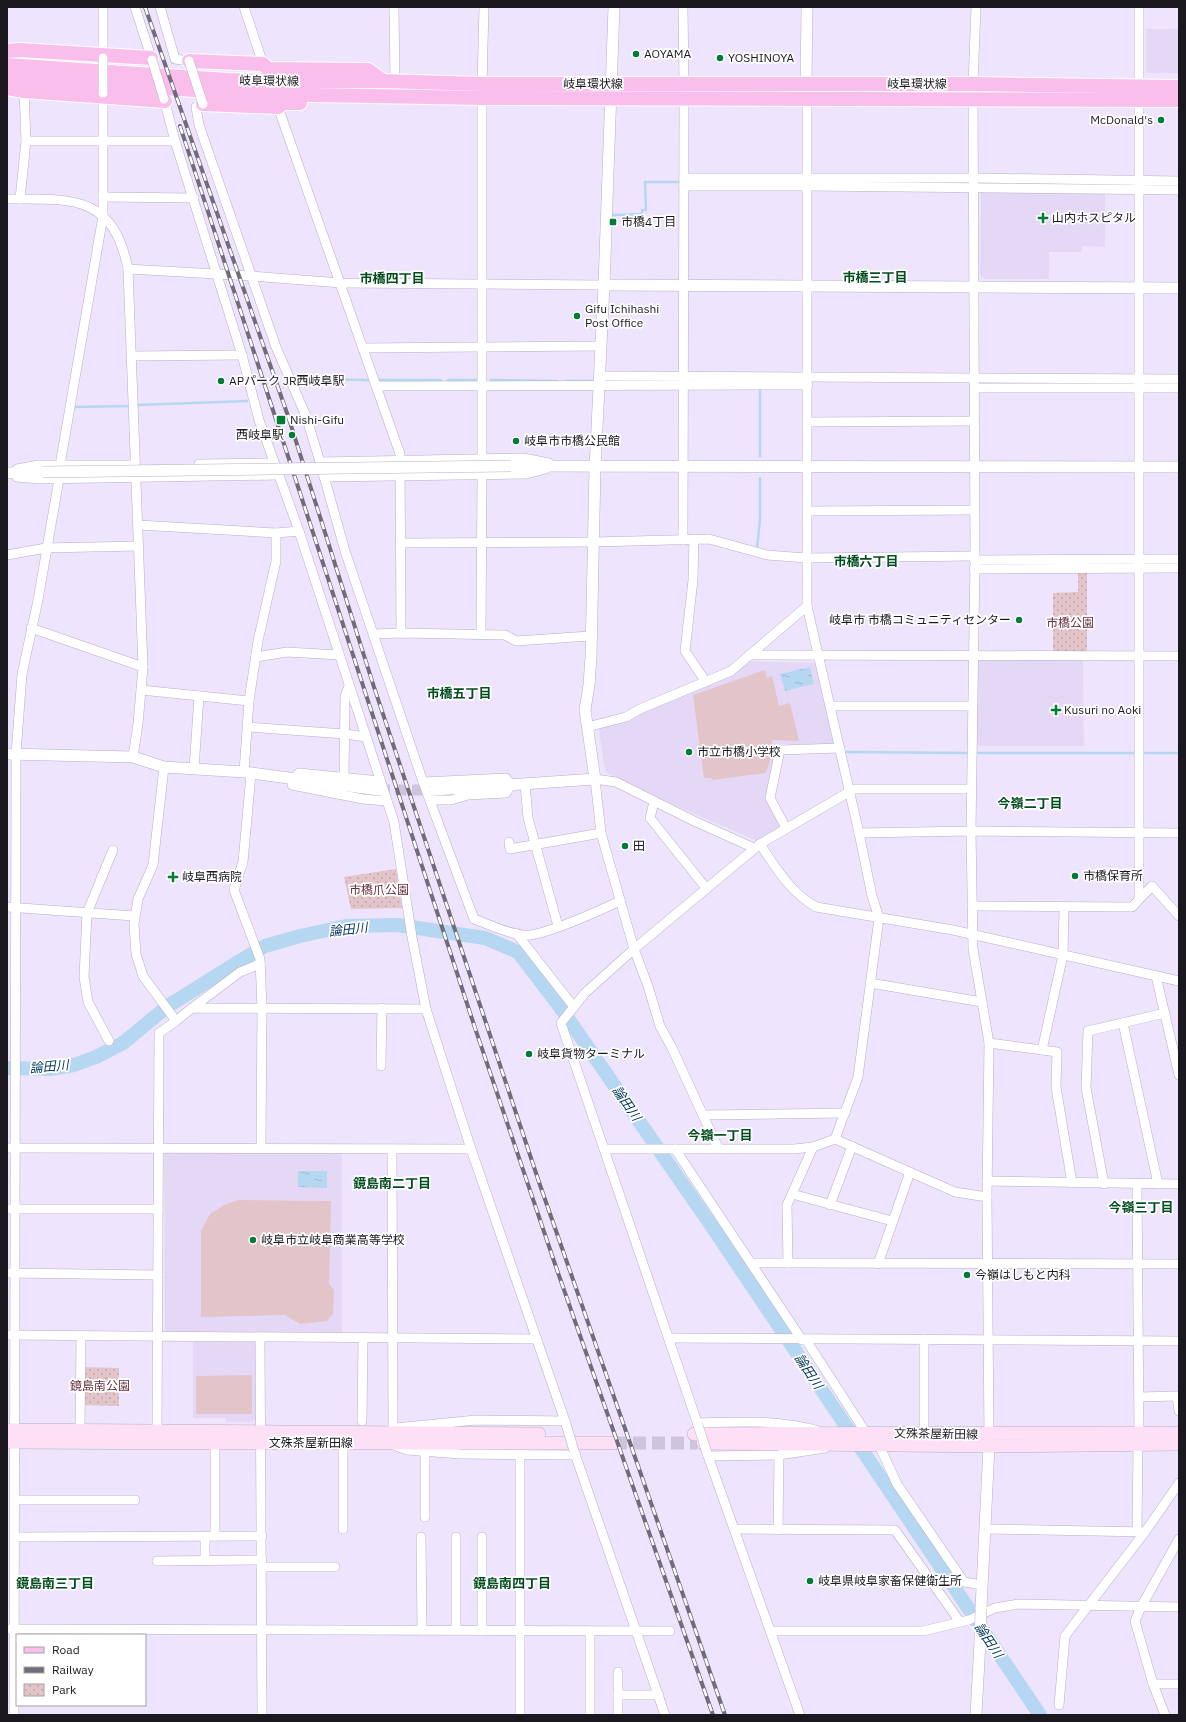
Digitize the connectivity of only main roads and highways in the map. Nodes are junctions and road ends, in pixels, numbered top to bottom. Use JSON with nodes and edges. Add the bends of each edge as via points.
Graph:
{"nodes":[{"id":1,"x":7,"y":52,"type":"edge"},
{"id":2,"x":151,"y":59,"type":"road end"},
{"id":3,"x":189,"y":60,"type":"road end"},
{"id":4,"x":7,"y":65,"type":"edge"},
{"id":5,"x":7,"y":78,"type":"edge"},
{"id":6,"x":389,"y":81,"type":"junction"},
{"id":7,"x":1179,"y":87,"type":"edge"},
{"id":8,"x":7,"y":88,"type":"edge"},
{"id":9,"x":482,"y":91,"type":"junction"},
{"id":10,"x":384,"y":96,"type":"junction"},
{"id":11,"x":165,"y":100,"type":"road end"},
{"id":12,"x":1179,"y":100,"type":"edge"},
{"id":13,"x":203,"y":104,"type":"road end"},
{"id":14,"x":696,"y":1431,"type":"tunnel mouth"},
{"id":15,"x":1179,"y":1433,"type":"edge"},
{"id":16,"x":11,"y":1436,"type":"edge"},
{"id":17,"x":261,"y":1437,"type":"junction"},
{"id":18,"x":870,"y":1439,"type":"junction"},
{"id":19,"x":989,"y":1440,"type":"junction"},
{"id":20,"x":1139,"y":1440,"type":"junction"},
{"id":21,"x":1179,"y":1444,"type":"edge"}],
"edges":[{"from":1,"to":2,"type":"main road","via":[[20,50]]},
{"from":3,"to":6,"type":"main road","via":[[263,64],[268,68],[368,70]]},
{"from":4,"to":6,"type":"main road","name":"岐阜環状線","via":[[226,80]]},
{"from":5,"to":10,"type":"main road","name":"岐阜環状線","via":[[257,94]]},
{"from":6,"to":9,"type":"main road","name":"岐阜環状線"},
{"from":7,"to":9,"type":"main road","name":"岐阜環状線","via":[[611,84]]},
{"from":8,"to":11,"type":"main road"},
{"from":9,"to":10,"type":"main road","name":"岐阜環状線"},
{"from":9,"to":12,"type":"main road","name":"岐阜環状線","via":[[611,98]]},
{"from":10,"to":13,"type":"main road","via":[[378,102],[369,104],[284,103],[278,107]]},
{"from":14,"to":18,"type":"main road","name":"文殊茶屋新田線","via":[[839,1440]]},
{"from":15,"to":20,"type":"main road","name":"文殊茶屋新田線"},
{"from":16,"to":17,"type":"main road","name":"文殊茶屋新田線","via":[[80,1430]]},
{"from":16,"to":17,"type":"main road","name":"文殊茶屋新田線","via":[[215,1443]]},
{"from":17,"to":17,"type":"main road","name":"文殊茶屋新田線","via":[[392,1430],[613,1438],[343,1443]]},
{"from":18,"to":19,"type":"main road","name":"文殊茶屋新田線"},
{"from":18,"to":19,"type":"main road","name":"文殊茶屋新田線","via":[[924,1434]]},
{"from":19,"to":20,"type":"main road","name":"文殊茶屋新田線"},
{"from":20,"to":21,"type":"main road","name":"文殊茶屋新田線"}]}
